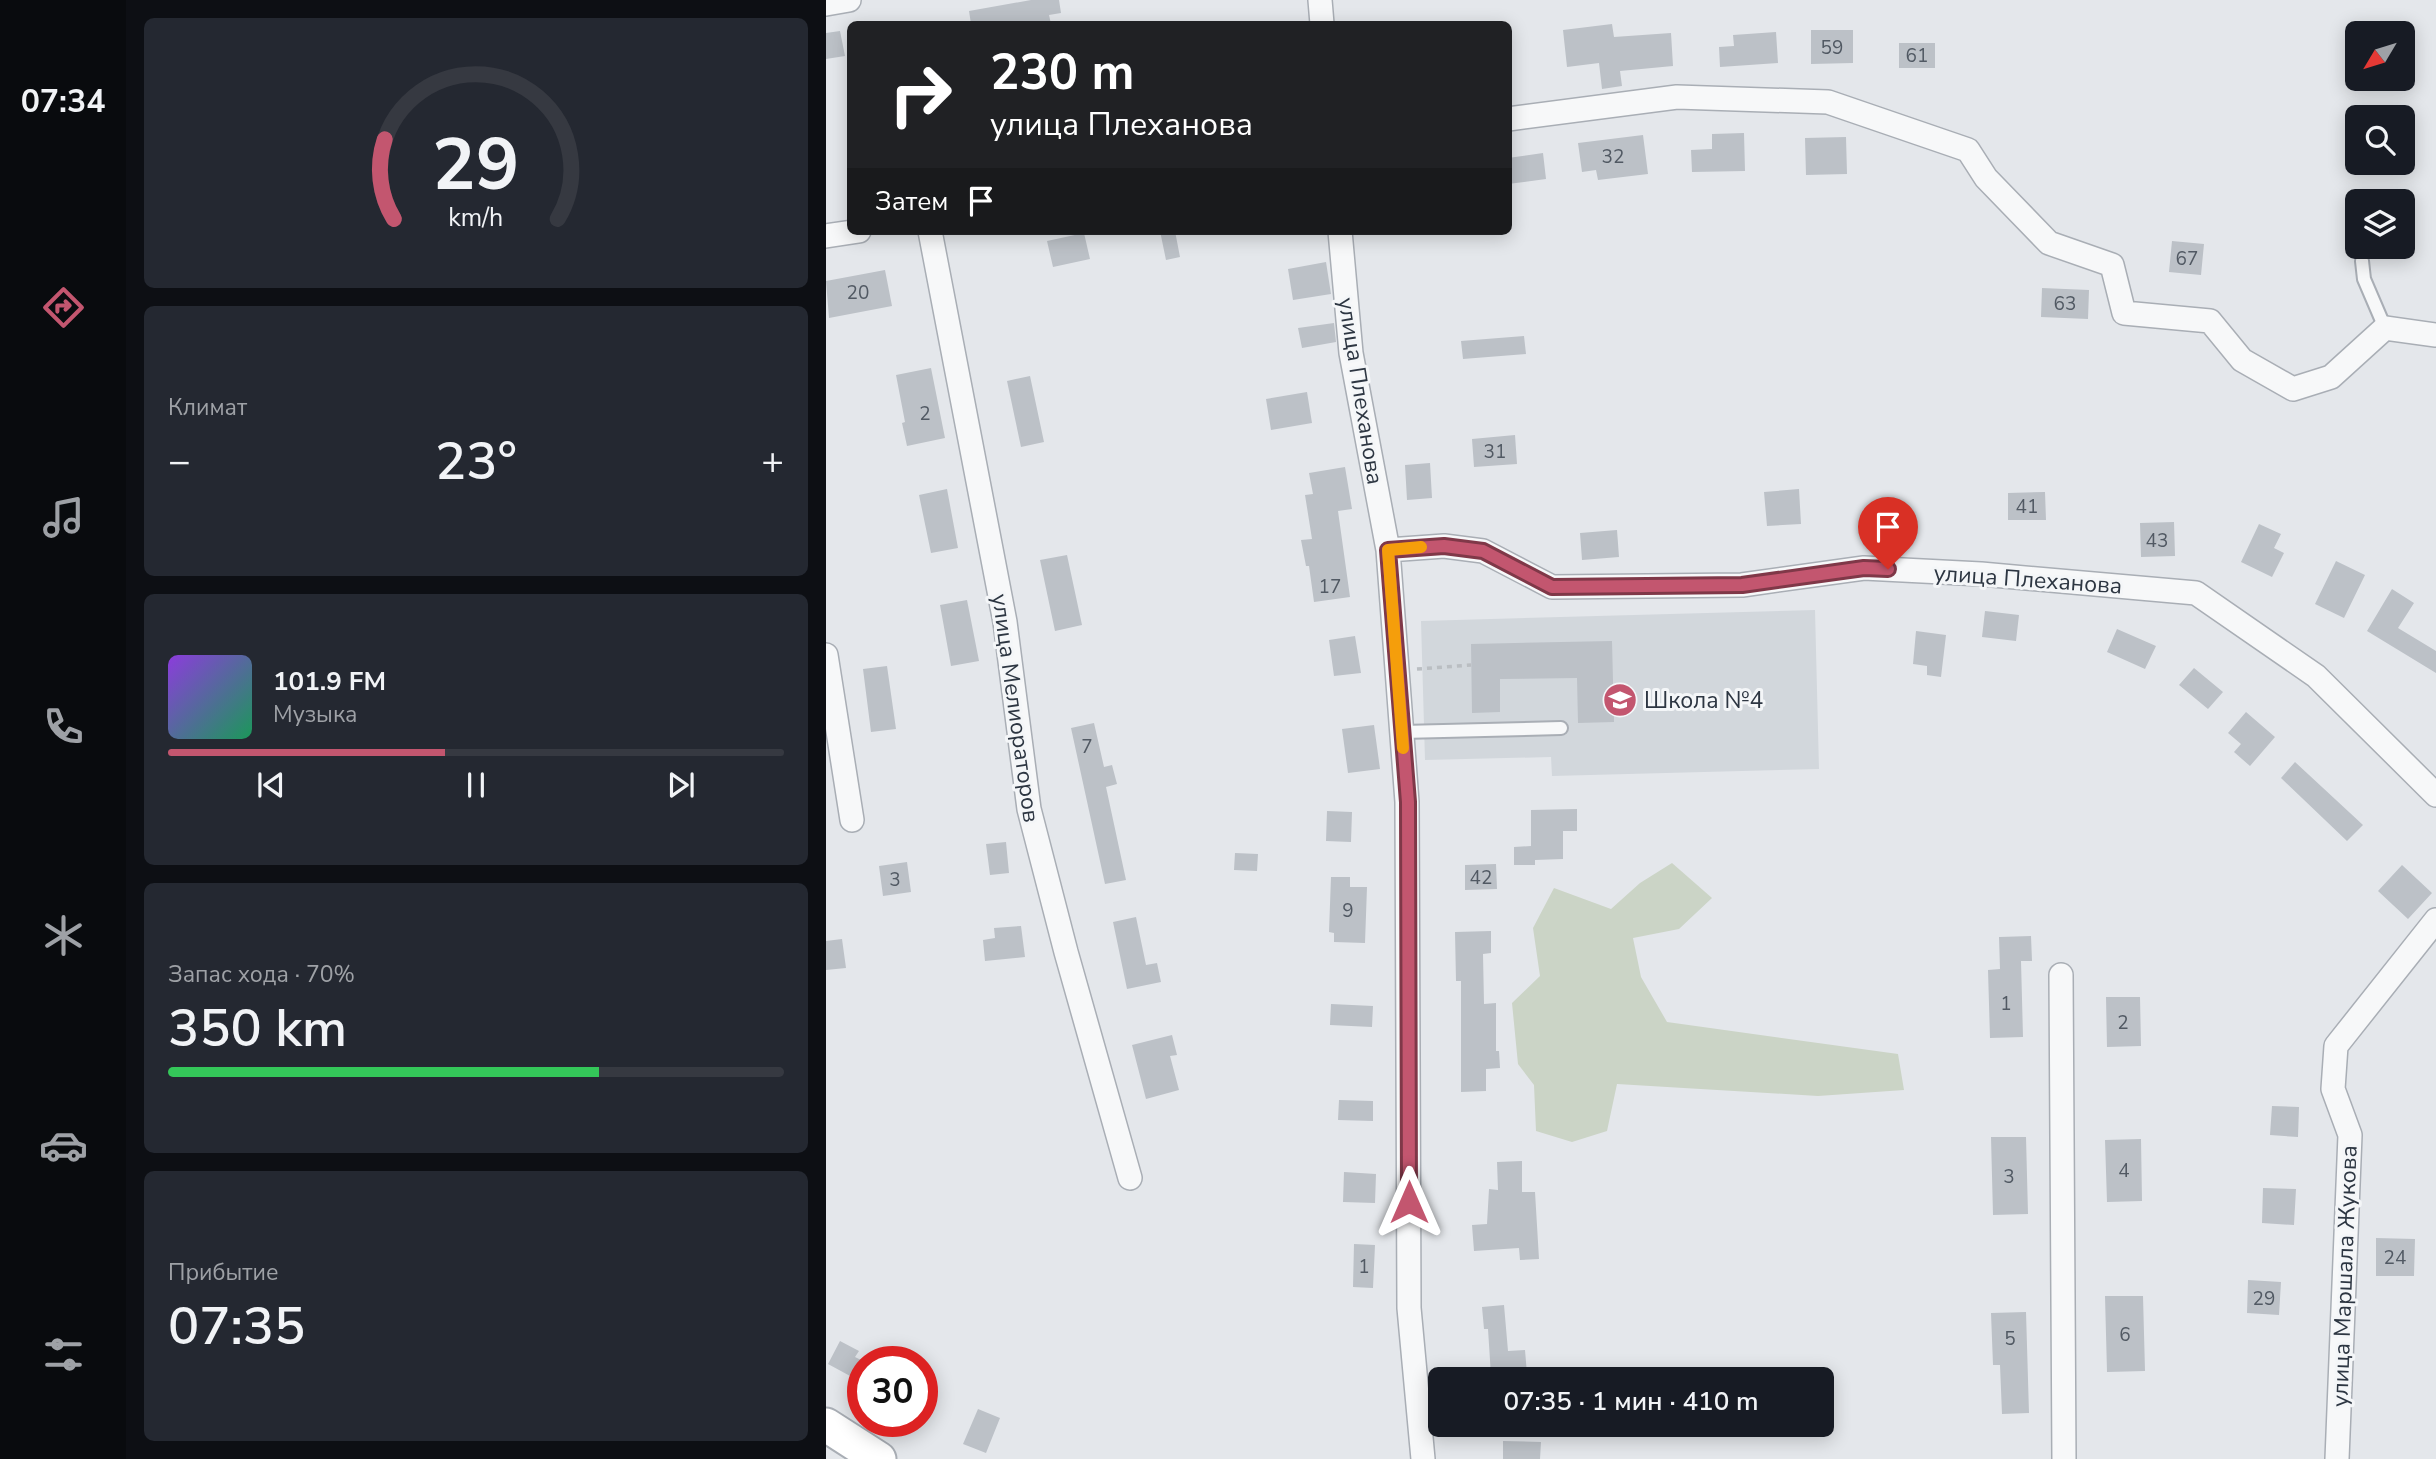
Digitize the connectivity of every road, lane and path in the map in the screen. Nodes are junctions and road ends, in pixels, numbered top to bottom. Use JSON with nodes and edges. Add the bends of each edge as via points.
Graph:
{"nodes":[{"id":1,"x":849,"y":0,"type":"edge"},
{"id":2,"x":1320,"y":0,"type":"edge"},
{"id":3,"x":826,"y":4,"type":"edge"},
{"id":4,"x":1322,"y":21,"type":"edge"},
{"id":5,"x":1512,"y":118,"type":"edge"},
{"id":6,"x":847,"y":233,"type":"edge"},
{"id":7,"x":931,"y":235,"type":"edge"},
{"id":8,"x":1340,"y":235,"type":"edge"},
{"id":9,"x":826,"y":236,"type":"edge"},
{"id":10,"x":2362,"y":261,"type":"dead end"},
{"id":11,"x":2385,"y":328,"type":"junction"},
{"id":12,"x":2436,"y":335,"type":"edge"},
{"id":13,"x":1388,"y":550,"type":"junction"},
{"id":14,"x":826,"y":655,"type":"edge"},
{"id":15,"x":1471,"y":665,"type":"dead end"},
{"id":16,"x":1396,"y":670,"type":"junction"},
{"id":17,"x":1561,"y":728,"type":"dead end"},
{"id":18,"x":1402,"y":732,"type":"junction"},
{"id":19,"x":2436,"y":795,"type":"edge"},
{"id":20,"x":852,"y":820,"type":"dead end"},
{"id":21,"x":2436,"y":920,"type":"edge"},
{"id":22,"x":2061,"y":975,"type":"dead end"},
{"id":23,"x":1130,"y":1178,"type":"dead end"},
{"id":24,"x":826,"y":1425,"type":"edge"},
{"id":25,"x":879,"y":1459,"type":"edge"},
{"id":26,"x":1423,"y":1459,"type":"edge"},
{"id":27,"x":2064,"y":1459,"type":"edge"},
{"id":28,"x":2337,"y":1459,"type":"edge"}],
"edges":[{"from":1,"to":3,"type":"street"},
{"from":2,"to":4,"type":"street"},
{"from":5,"to":11,"type":"street","via":[[1677,97],[1828,102],[1968,150],[1986,178],[2049,243],[2112,265],[2124,313],[2210,321],[2242,360],[2293,389],[2331,377]]},
{"from":6,"to":9,"type":"street"},
{"from":7,"to":23,"type":"street","name":"улица Мелиораторов","via":[[1006,622],[1029,809]]},
{"from":8,"to":13,"type":"street","name":"улица Плеханова","via":[[1351,353]]},
{"from":10,"to":11,"type":"lane","via":[[2364,278]]},
{"from":11,"to":12,"type":"street"},
{"from":13,"to":16,"type":"street","name":"улица Плеханова"},
{"from":13,"to":19,"type":"street","name":"улица Плеханова","via":[[1444,546],[1483,551],[1552,587],[1742,585],[1864,568],[2196,593],[2316,676]]},
{"from":14,"to":20,"type":"street"},
{"from":15,"to":16,"type":"path"},
{"from":16,"to":18,"type":"street","name":"улица Плеханова"},
{"from":17,"to":18,"type":"lane"},
{"from":18,"to":26,"type":"street","name":"улица Плеханова","via":[[1408,802],[1409,1308]]},
{"from":21,"to":28,"type":"street","name":"улица Маршала Жукова","via":[[2336,1046],[2333,1089],[2350,1135]]},
{"from":22,"to":27,"type":"street"},
{"from":24,"to":25,"type":"main road"}]}
